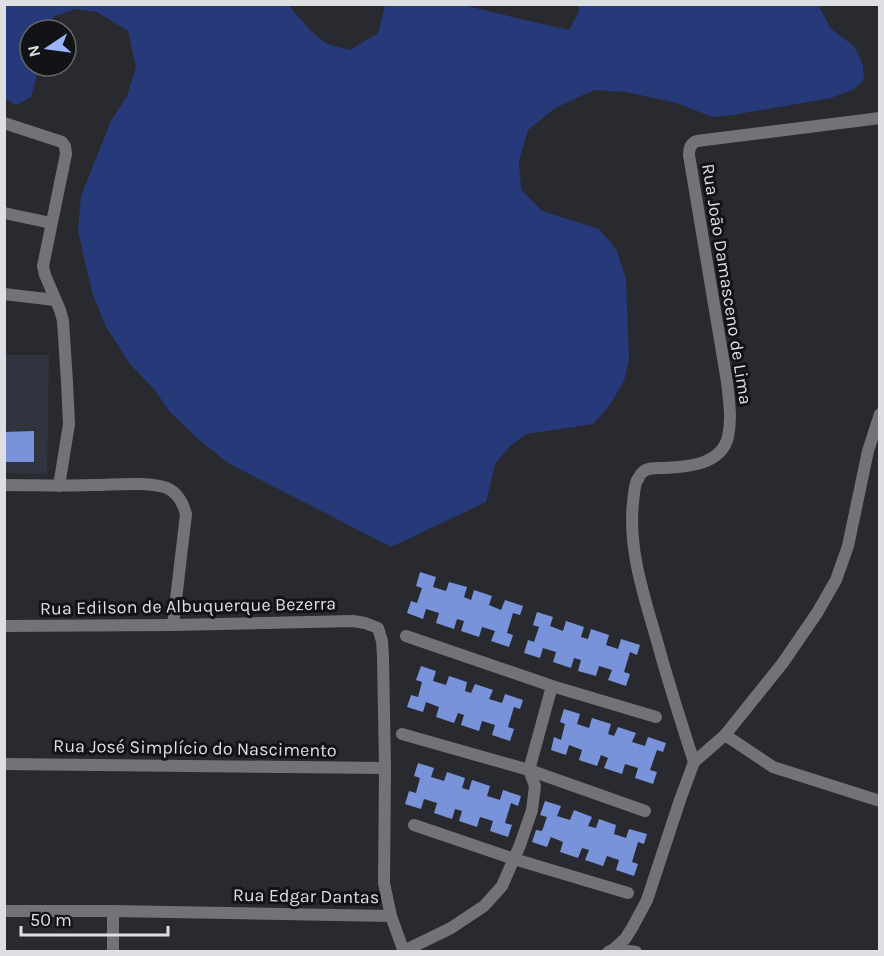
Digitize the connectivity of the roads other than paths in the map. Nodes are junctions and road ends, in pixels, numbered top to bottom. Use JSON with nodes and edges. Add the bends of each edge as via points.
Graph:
{"nodes":[{"id":1,"x":879,"y":118,"type":"edge"},
{"id":2,"x":4,"y":123,"type":"edge"},
{"id":3,"x":4,"y":213,"type":"edge"},
{"id":4,"x":51,"y":224,"type":"junction"},
{"id":5,"x":4,"y":294,"type":"edge"},
{"id":6,"x":55,"y":300,"type":"junction"},
{"id":7,"x":879,"y":414,"type":"edge"},
{"id":8,"x":4,"y":484,"type":"edge"},
{"id":9,"x":59,"y":486,"type":"junction"},
{"id":10,"x":173,"y":625,"type":"junction"},
{"id":11,"x":4,"y":626,"type":"edge"},
{"id":12,"x":406,"y":636,"type":"dead end"},
{"id":13,"x":552,"y":686,"type":"junction"},
{"id":14,"x":656,"y":717,"type":"dead end"},
{"id":15,"x":402,"y":734,"type":"dead end"},
{"id":16,"x":725,"y":735,"type":"junction"},
{"id":17,"x":694,"y":762,"type":"junction"},
{"id":18,"x":4,"y":764,"type":"edge"},
{"id":19,"x":385,"y":768,"type":"junction"},
{"id":20,"x":529,"y":770,"type":"junction"},
{"id":21,"x":879,"y":801,"type":"edge"},
{"id":22,"x":645,"y":811,"type":"dead end"},
{"id":23,"x":414,"y":825,"type":"dead end"},
{"id":24,"x":514,"y":859,"type":"junction"},
{"id":25,"x":628,"y":893,"type":"dead end"},
{"id":26,"x":4,"y":911,"type":"edge"},
{"id":27,"x":112,"y":912,"type":"junction"},
{"id":28,"x":391,"y":916,"type":"junction"},
{"id":29,"x":611,"y":950,"type":"edge"},
{"id":30,"x":113,"y":951,"type":"edge"},
{"id":31,"x":404,"y":951,"type":"edge"},
{"id":32,"x":636,"y":951,"type":"edge"}],
"edges":[{"from":1,"to":17,"type":"street","name":"Rua João Damasceno de Lima","via":[[697,141],[690,147],[726,382],[728,438],[719,454],[707,460],[642,473],[636,483],[632,511],[633,546],[644,598]]},
{"from":2,"to":4,"type":"street","via":[[64,144],[66,154]]},
{"from":3,"to":4,"type":"street"},
{"from":4,"to":6,"type":"street","via":[[43,266]]},
{"from":5,"to":6,"type":"street"},
{"from":6,"to":9,"type":"street","via":[[63,321],[69,424]]},
{"from":7,"to":16,"type":"street","via":[[848,546],[836,580],[782,664]]},
{"from":8,"to":9,"type":"street"},
{"from":9,"to":10,"type":"street","via":[[139,484],[168,489],[178,495],[186,514]]},
{"from":10,"to":11,"type":"street","name":"Rua Edilson de Albuquerque Bezerra"},
{"from":10,"to":19,"type":"street","name":"Rua Edilson de Albuquerque Bezerra","via":[[353,621],[378,628],[382,642]]},
{"from":12,"to":13,"type":"street"},
{"from":13,"to":14,"type":"street"},
{"from":13,"to":20,"type":"street"},
{"from":15,"to":20,"type":"street"},
{"from":16,"to":17,"type":"street"},
{"from":16,"to":21,"type":"street","via":[[773,767]]},
{"from":17,"to":29,"type":"street","via":[[647,900],[625,939]]},
{"from":18,"to":19,"type":"street","name":"Rua José Simplício do Nascimento"},
{"from":19,"to":28,"type":"street","via":[[384,883]]},
{"from":20,"to":22,"type":"street"},
{"from":20,"to":24,"type":"street","via":[[535,786],[532,810]]},
{"from":23,"to":24,"type":"street"},
{"from":24,"to":25,"type":"street"},
{"from":24,"to":31,"type":"street","via":[[501,886],[484,906]]},
{"from":26,"to":27,"type":"street","name":"Rua Edgar Dantas"},
{"from":27,"to":28,"type":"street","name":"Rua Edgar Dantas"},
{"from":27,"to":30,"type":"street"},
{"from":28,"to":31,"type":"street"},
{"from":29,"to":32,"type":"street"}]}
